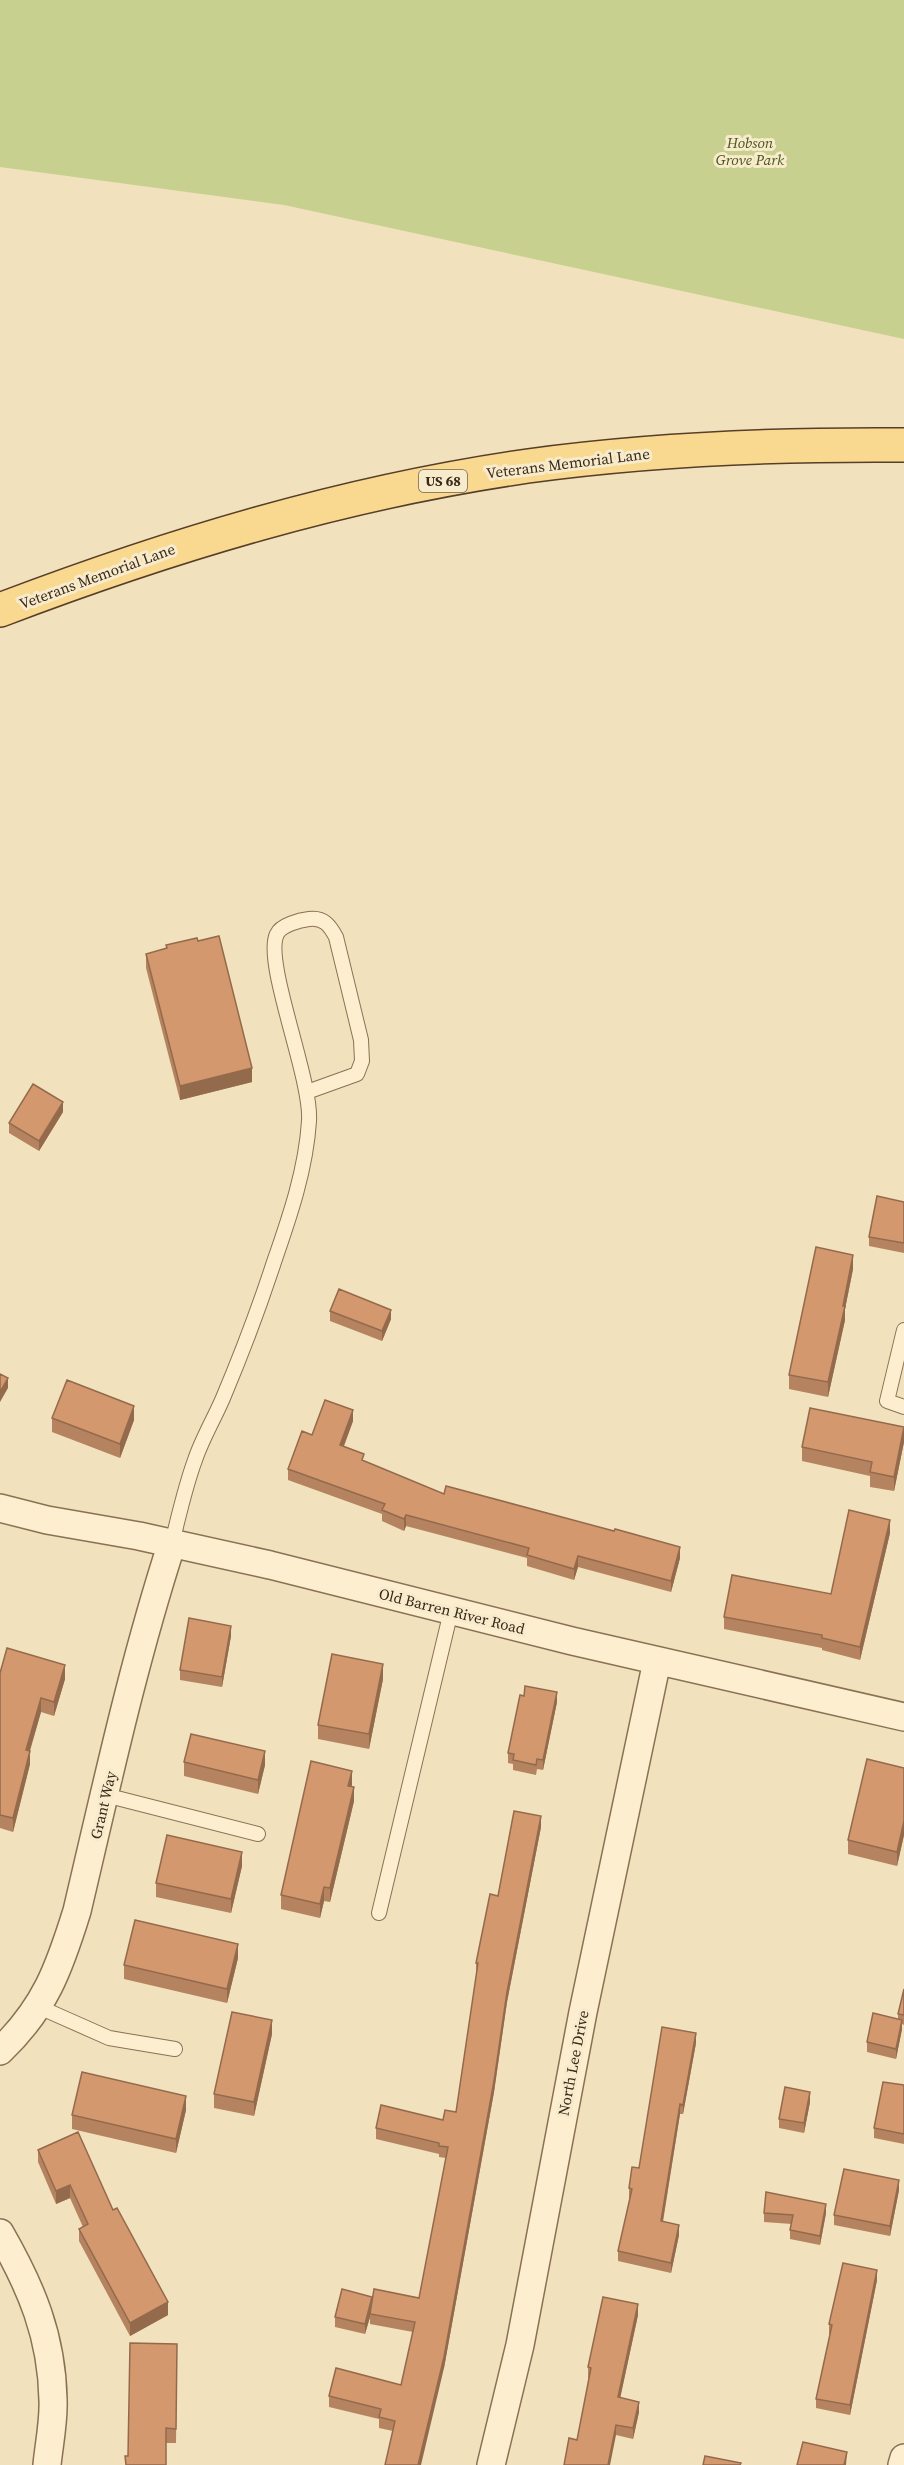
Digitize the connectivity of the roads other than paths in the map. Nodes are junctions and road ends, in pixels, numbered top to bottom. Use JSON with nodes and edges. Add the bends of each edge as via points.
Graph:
{"nodes":[{"id":1,"x":904,"y":445,"type":"edge"},
{"id":2,"x":0,"y":610,"type":"edge"},
{"id":3,"x":307,"y":1092,"type":"junction"},
{"id":4,"x":904,"y":1330,"type":"edge"},
{"id":5,"x":904,"y":1407,"type":"edge"},
{"id":6,"x":0,"y":1508,"type":"edge"},
{"id":7,"x":172,"y":1543,"type":"junction"},
{"id":8,"x":451,"y":1611,"type":"junction"},
{"id":9,"x":657,"y":1661,"type":"junction"},
{"id":10,"x":904,"y":1717,"type":"edge"},
{"id":11,"x":105,"y":1795,"type":"junction"},
{"id":12,"x":258,"y":1834,"type":"dead end"},
{"id":13,"x":379,"y":1913,"type":"dead end"},
{"id":14,"x":39,"y":2007,"type":"junction"},
{"id":15,"x":175,"y":2049,"type":"dead end"},
{"id":16,"x":0,"y":2051,"type":"edge"},
{"id":17,"x":0,"y":2233,"type":"edge"},
{"id":18,"x":904,"y":2458,"type":"edge"},
{"id":19,"x":47,"y":2465,"type":"edge"},
{"id":20,"x":491,"y":2465,"type":"edge"},
{"id":21,"x":902,"y":2465,"type":"edge"}],
"edges":[{"from":1,"to":2,"type":"main road","name":"Veterans Memorial Lane","number":"US 68","via":[[675,451],[527,466],[447,480],[242,528]]},
{"from":3,"to":3,"type":"lane","via":[[274,945],[282,928],[321,919],[336,937],[363,1061],[357,1074]]},
{"from":3,"to":7,"type":"lane","via":[[309,1119],[295,1198],[247,1340],[195,1458]]},
{"from":4,"to":5,"type":"lane","via":[[887,1401]]},
{"from":6,"to":7,"type":"street","name":"Old Barren River Road"},
{"from":7,"to":8,"type":"street","name":"Old Barren River Road"},
{"from":7,"to":11,"type":"street","name":"Grant Way"},
{"from":8,"to":9,"type":"street","name":"Old Barren River Road"},
{"from":8,"to":13,"type":"lane"},
{"from":9,"to":10,"type":"street","name":"Old Barren River Road"},
{"from":9,"to":20,"type":"street","name":"North Lee Drive","via":[[583,2012],[520,2345]]},
{"from":11,"to":12,"type":"lane"},
{"from":11,"to":14,"type":"street","name":"Grant Way","via":[[77,1911],[54,1978]]},
{"from":14,"to":15,"type":"lane","via":[[109,2038]]},
{"from":14,"to":16,"type":"street","name":"Grant Way"},
{"from":17,"to":19,"type":"street","via":[[31,2292],[50,2358],[53,2401]]},
{"from":18,"to":21,"type":"street"}]}
